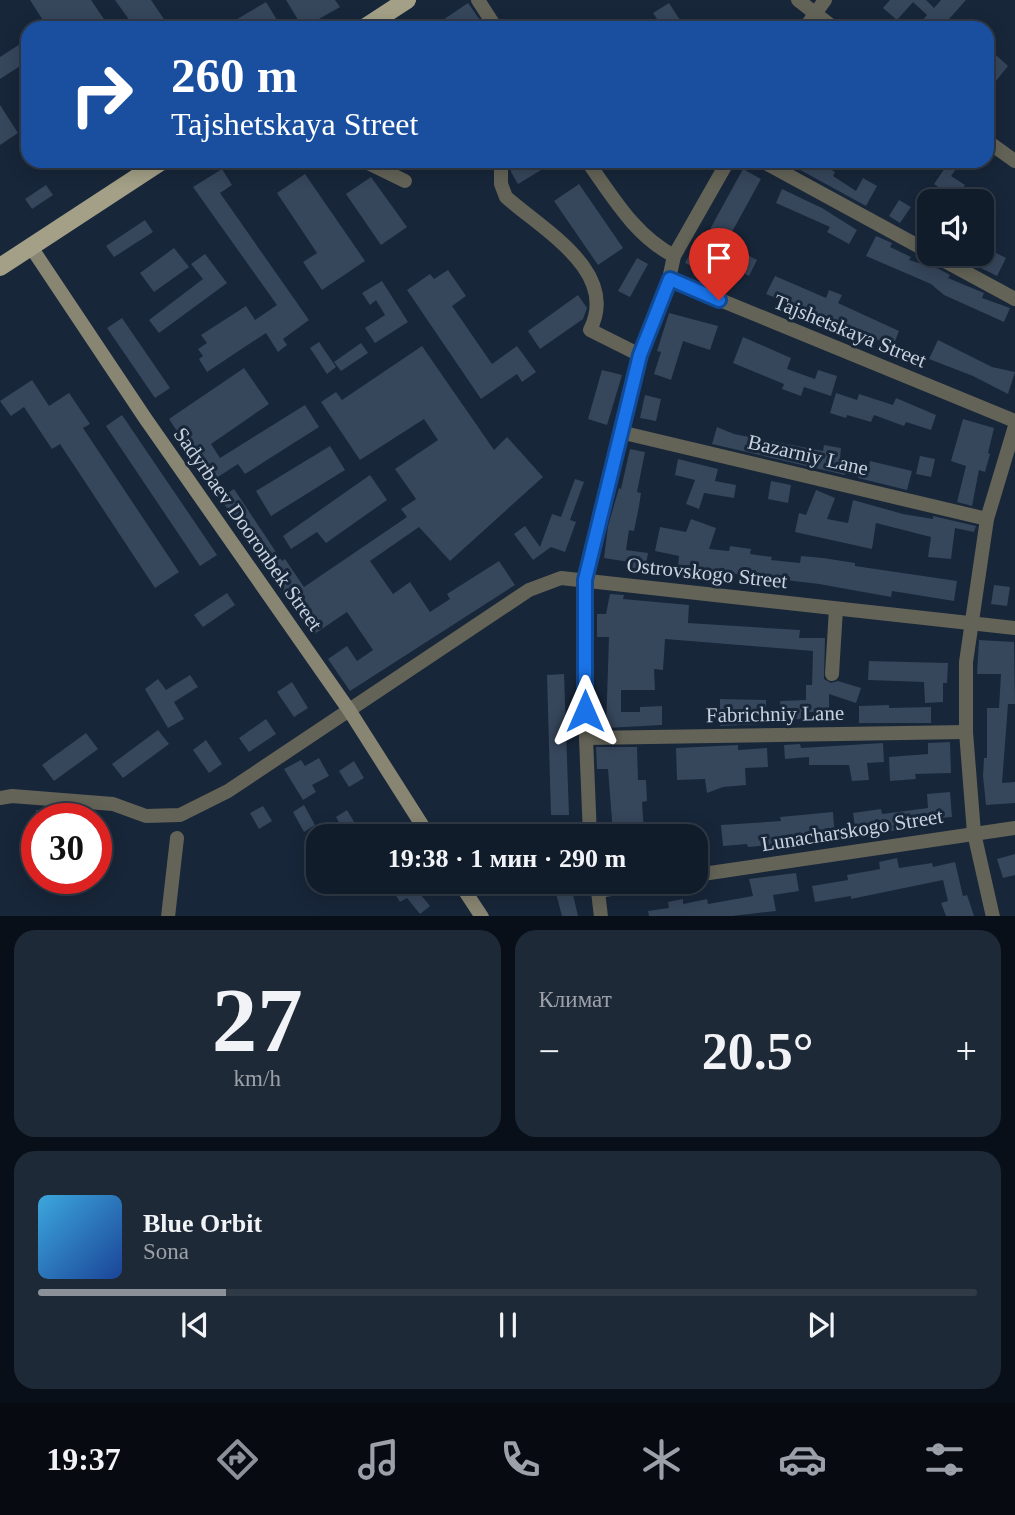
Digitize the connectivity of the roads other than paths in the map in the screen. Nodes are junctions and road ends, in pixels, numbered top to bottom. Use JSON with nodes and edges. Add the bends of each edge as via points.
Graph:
{"nodes":[{"id":1,"x":407,"y":0,"type":"edge"},
{"id":2,"x":478,"y":0,"type":"edge"},
{"id":3,"x":797,"y":0,"type":"edge"},
{"id":4,"x":825,"y":0,"type":"edge"},
{"id":5,"x":814,"y":14,"type":"junction"},
{"id":6,"x":375,"y":21,"type":"edge"},
{"id":7,"x":492,"y":21,"type":"edge"},
{"id":8,"x":810,"y":21,"type":"edge"},
{"id":9,"x":824,"y":21,"type":"edge"},
{"id":10,"x":994,"y":146,"type":"edge"},
{"id":11,"x":1015,"y":161,"type":"edge"},
{"id":12,"x":151,"y":168,"type":"edge"},
{"id":13,"x":378,"y":168,"type":"edge"},
{"id":14,"x":501,"y":168,"type":"edge"},
{"id":15,"x":592,"y":168,"type":"edge"},
{"id":16,"x":724,"y":168,"type":"edge"},
{"id":17,"x":775,"y":168,"type":"edge"},
{"id":18,"x":405,"y":181,"type":"dead end"},
{"id":19,"x":917,"y":245,"type":"edge"},
{"id":20,"x":31,"y":247,"type":"junction"},
{"id":21,"x":674,"y":256,"type":"junction"},
{"id":22,"x":955,"y":266,"type":"edge"},
{"id":23,"x":0,"y":267,"type":"edge"},
{"id":24,"x":670,"y":279,"type":"junction"},
{"id":25,"x":1015,"y":299,"type":"edge"},
{"id":26,"x":640,"y":355,"type":"junction"},
{"id":27,"x":1015,"y":424,"type":"edge"},
{"id":28,"x":620,"y":432,"type":"junction"},
{"id":29,"x":987,"y":519,"type":"junction"},
{"id":30,"x":585,"y":580,"type":"junction"},
{"id":31,"x":836,"y":609,"type":"junction"},
{"id":32,"x":971,"y":624,"type":"junction"},
{"id":33,"x":1015,"y":628,"type":"edge"},
{"id":34,"x":832,"y":674,"type":"dead end"},
{"id":35,"x":349,"y":710,"type":"junction"},
{"id":36,"x":966,"y":732,"type":"junction"},
{"id":37,"x":586,"y":738,"type":"junction"},
{"id":38,"x":0,"y":798,"type":"edge"},
{"id":39,"x":421,"y":824,"type":"edge"},
{"id":40,"x":590,"y":824,"type":"edge"},
{"id":41,"x":1015,"y":828,"type":"edge"},
{"id":42,"x":974,"y":833,"type":"junction"},
{"id":43,"x":177,"y":838,"type":"dead end"},
{"id":44,"x":708,"y":873,"type":"edge"},
{"id":45,"x":467,"y":894,"type":"edge"},
{"id":46,"x":598,"y":894,"type":"edge"},
{"id":47,"x":168,"y":916,"type":"edge"},
{"id":48,"x":482,"y":916,"type":"edge"},
{"id":49,"x":601,"y":916,"type":"edge"},
{"id":50,"x":993,"y":916,"type":"edge"}],
"edges":[{"from":1,"to":6,"type":"main road"},
{"from":2,"to":7,"type":"street"},
{"from":3,"to":5,"type":"street"},
{"from":4,"to":5,"type":"street"},
{"from":5,"to":8,"type":"street"},
{"from":5,"to":9,"type":"street"},
{"from":10,"to":11,"type":"street"},
{"from":12,"to":20,"type":"main road"},
{"from":13,"to":18,"type":"street"},
{"from":14,"to":26,"type":"street","via":[[506,197],[572,253],[595,286],[599,306],[590,330]]},
{"from":15,"to":21,"type":"street","via":[[636,229],[651,244]]},
{"from":16,"to":21,"type":"street"},
{"from":17,"to":19,"type":"street"},
{"from":20,"to":23,"type":"main road"},
{"from":20,"to":35,"type":"main road","name":"Sadyrbaev Dooronbek Street"},
{"from":21,"to":24,"type":"street"},
{"from":22,"to":25,"type":"street"},
{"from":24,"to":26,"type":"street"},
{"from":24,"to":27,"type":"street","name":"Tajshetskaya Street"},
{"from":26,"to":28,"type":"street"},
{"from":27,"to":29,"type":"street"},
{"from":28,"to":29,"type":"street","name":"Bazarniy Lane"},
{"from":28,"to":30,"type":"street"},
{"from":29,"to":32,"type":"street"},
{"from":30,"to":31,"type":"street","name":"Ostrovskogo Street"},
{"from":30,"to":35,"type":"street","name":"Ostrovskogo Street","via":[[561,578],[529,590]]},
{"from":30,"to":37,"type":"street"},
{"from":31,"to":32,"type":"street","name":"Ostrovskogo Street"},
{"from":31,"to":34,"type":"street"},
{"from":32,"to":33,"type":"street","name":"Ostrovskogo Street"},
{"from":32,"to":36,"type":"street"},
{"from":35,"to":38,"type":"street","name":"Ostrovskogo Street","via":[[228,791],[180,815],[146,816],[113,804]]},
{"from":35,"to":39,"type":"main road","name":"Sadyrbaev Dooronbek Street"},
{"from":36,"to":37,"type":"street","name":"Fabrichniy Lane"},
{"from":36,"to":42,"type":"street"},
{"from":37,"to":40,"type":"street"},
{"from":41,"to":42,"type":"street","name":"Lunacharskogo Street"},
{"from":42,"to":44,"type":"street","name":"Lunacharskogo Street"},
{"from":42,"to":50,"type":"street"},
{"from":43,"to":47,"type":"street"},
{"from":45,"to":48,"type":"main road"},
{"from":46,"to":49,"type":"street"}]}
